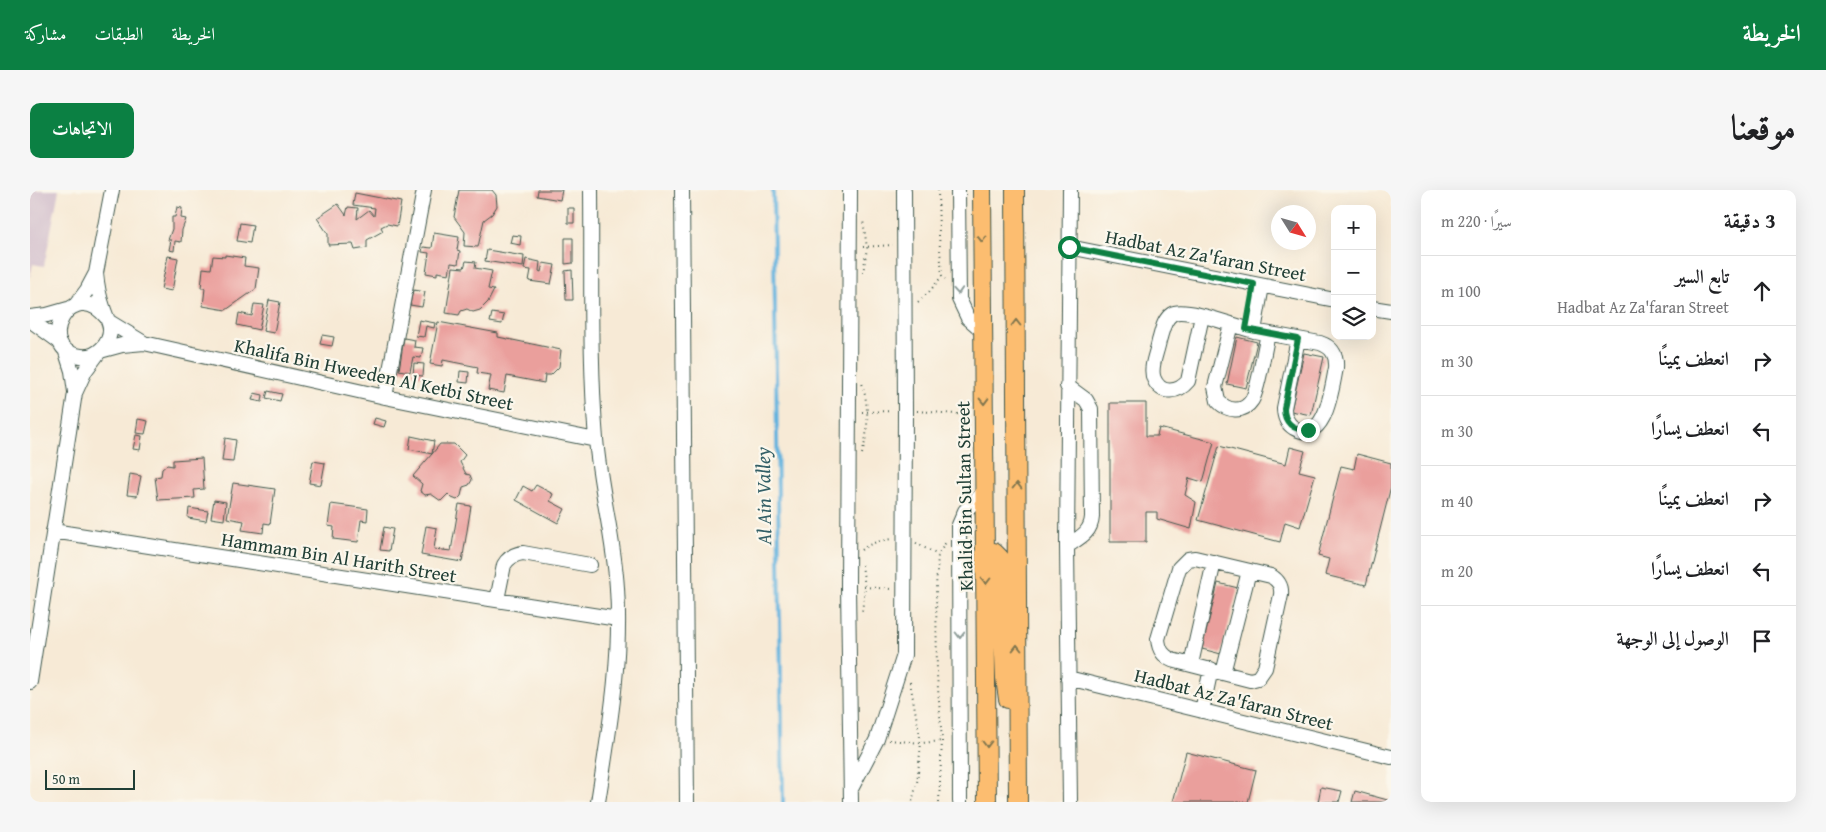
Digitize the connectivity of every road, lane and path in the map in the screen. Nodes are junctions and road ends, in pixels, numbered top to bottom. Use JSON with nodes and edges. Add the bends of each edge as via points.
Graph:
{"nodes":[{"id":1,"x":112,"y":190,"type":"edge"},
{"id":2,"x":424,"y":190,"type":"edge"},
{"id":3,"x":591,"y":190,"type":"edge"},
{"id":4,"x":682,"y":190,"type":"edge"},
{"id":5,"x":850,"y":190,"type":"edge"},
{"id":6,"x":904,"y":190,"type":"edge"},
{"id":7,"x":938,"y":190,"type":"edge"},
{"id":8,"x":958,"y":190,"type":"edge"},
{"id":9,"x":982,"y":190,"type":"edge"},
{"id":10,"x":1015,"y":190,"type":"edge"},
{"id":11,"x":1070,"y":190,"type":"edge"},
{"id":12,"x":905,"y":244,"type":"junction"},
{"id":13,"x":850,"y":246,"type":"junction"},
{"id":14,"x":1069,"y":247,"type":"junction"},
{"id":15,"x":96,"y":273,"type":"junction"},
{"id":16,"x":942,"y":276,"type":"junction"},
{"id":17,"x":1258,"y":285,"type":"junction"},
{"id":18,"x":958,"y":292,"type":"junction"},
{"id":19,"x":1331,"y":299,"type":"edge"},
{"id":20,"x":72,"y":307,"type":"junction"},
{"id":21,"x":1376,"y":309,"type":"edge"},
{"id":22,"x":905,"y":311,"type":"junction"},
{"id":23,"x":1391,"y":311,"type":"edge"},
{"id":24,"x":1202,"y":316,"type":"junction"},
{"id":25,"x":30,"y":318,"type":"edge"},
{"id":26,"x":107,"y":320,"type":"junction"},
{"id":27,"x":1231,"y":324,"type":"junction"},
{"id":28,"x":983,"y":331,"type":"junction"},
{"id":29,"x":1256,"y":331,"type":"junction"},
{"id":30,"x":1298,"y":339,"type":"junction"},
{"id":31,"x":144,"y":343,"type":"junction"},
{"id":32,"x":63,"y":346,"type":"junction"},
{"id":33,"x":100,"y":351,"type":"junction"},
{"id":34,"x":1067,"y":386,"type":"junction"},
{"id":35,"x":76,"y":393,"type":"junction"},
{"id":36,"x":385,"y":397,"type":"junction"},
{"id":37,"x":596,"y":440,"type":"junction"},
{"id":38,"x":985,"y":491,"type":"junction"},
{"id":39,"x":959,"y":525,"type":"junction"},
{"id":40,"x":53,"y":531,"type":"junction"},
{"id":41,"x":1067,"y":546,"type":"junction"},
{"id":42,"x":986,"y":553,"type":"junction"},
{"id":43,"x":1214,"y":562,"type":"junction"},
{"id":44,"x":590,"y":564,"type":"dead end"},
{"id":45,"x":1249,"y":571,"type":"junction"},
{"id":46,"x":848,"y":586,"type":"junction"},
{"id":47,"x":904,"y":590,"type":"junction"},
{"id":48,"x":497,"y":600,"type":"junction"},
{"id":49,"x":618,"y":619,"type":"junction"},
{"id":50,"x":1191,"y":664,"type":"junction"},
{"id":51,"x":1217,"y":671,"type":"junction"},
{"id":52,"x":1068,"y":678,"type":"junction"},
{"id":53,"x":910,"y":680,"type":"dead end"},
{"id":54,"x":30,"y":682,"type":"edge"},
{"id":55,"x":1202,"y":711,"type":"junction"},
{"id":56,"x":1018,"y":725,"type":"junction"},
{"id":57,"x":877,"y":739,"type":"junction"},
{"id":58,"x":942,"y":741,"type":"junction"},
{"id":59,"x":921,"y":743,"type":"junction"},
{"id":60,"x":1391,"y":758,"type":"edge"},
{"id":61,"x":851,"y":788,"type":"junction"},
{"id":62,"x":598,"y":802,"type":"edge"},
{"id":63,"x":687,"y":802,"type":"edge"},
{"id":64,"x":851,"y":802,"type":"edge"},
{"id":65,"x":912,"y":802,"type":"edge"},
{"id":66,"x":939,"y":802,"type":"edge"},
{"id":67,"x":960,"y":802,"type":"edge"},
{"id":68,"x":987,"y":802,"type":"edge"},
{"id":69,"x":1018,"y":802,"type":"edge"},
{"id":70,"x":1070,"y":802,"type":"edge"}],
"edges":[{"from":1,"to":15,"type":"street"},
{"from":2,"to":36,"type":"street"},
{"from":3,"to":37,"type":"street"},
{"from":4,"to":63,"type":"street"},
{"from":5,"to":13,"type":"street"},
{"from":6,"to":12,"type":"street"},
{"from":7,"to":16,"type":"path"},
{"from":8,"to":18,"type":"street","one_way":true},
{"from":9,"to":28,"type":"main road","name":"Khalid Bin Sultan Street","one_way":true},
{"from":56,"to":10,"type":"main road","one_way":true},
{"from":11,"to":14,"type":"street"},
{"from":12,"to":13,"type":"path","via":[[867,248]]},
{"from":12,"to":22,"type":"street"},
{"from":13,"to":46,"type":"street"},
{"from":14,"to":17,"type":"street","name":"Hadbat Az Za'faran Street"},
{"from":14,"to":34,"type":"street"},
{"from":15,"to":20,"type":"street"},
{"from":15,"to":26,"type":"street"},
{"from":16,"to":18,"type":"path"},
{"from":16,"to":22,"type":"path","via":[[930,292]]},
{"from":17,"to":19,"type":"street","name":"Hadbat Az Za'faran Street"},
{"from":17,"to":29,"type":"street"},
{"from":18,"to":28,"type":"street","via":[[964,312]]},
{"from":20,"to":25,"type":"street"},
{"from":20,"to":26,"type":"street","via":[[93,306]]},
{"from":20,"to":32,"type":"street","via":[[59,321],[58,335]]},
{"from":21,"to":23,"type":"street"},
{"from":22,"to":47,"type":"street"},
{"from":24,"to":24,"type":"street","via":[[1176,312],[1165,322],[1153,368],[1153,376],[1161,388],[1176,390],[1188,381]]},
{"from":24,"to":27,"type":"street"},
{"from":25,"to":32,"type":"street"},
{"from":26,"to":31,"type":"street","name":"Khalifa Bin Hweeden Al Ketbi Street"},
{"from":26,"to":33,"type":"street","via":[[109,337]]},
{"from":27,"to":29,"type":"street"},
{"from":27,"to":29,"type":"street","via":[[1215,387],[1218,401],[1229,409],[1243,408],[1253,398]]},
{"from":28,"to":38,"type":"main road","name":"Khalid Bin Sultan Street","one_way":true},
{"from":29,"to":30,"type":"street"},
{"from":30,"to":30,"type":"street","via":[[1284,414],[1295,429],[1308,430],[1323,420],[1337,362],[1325,345]]},
{"from":31,"to":33,"type":"street","name":"Khalifa Bin Hweeden Al Ketbi Street"},
{"from":31,"to":36,"type":"street","name":"Khalifa Bin Hweeden Al Ketbi Street"},
{"from":32,"to":33,"type":"street","via":[[71,354],[85,356]]},
{"from":32,"to":35,"type":"street"},
{"from":33,"to":35,"type":"street","via":[[85,371]]},
{"from":34,"to":41,"type":"street"},
{"from":34,"to":41,"type":"street","via":[[1086,400],[1091,409],[1092,523],[1086,533]]},
{"from":35,"to":40,"type":"street"},
{"from":36,"to":37,"type":"street","name":"Khalifa Bin Hweeden Al Ketbi Street"},
{"from":37,"to":49,"type":"street","via":[[614,557]]},
{"from":38,"to":39,"type":"street","via":[[965,511]]},
{"from":38,"to":42,"type":"main road","name":"Khalid Bin Sultan Street"},
{"from":39,"to":58,"type":"path","via":[[938,555],[937,675]]},
{"from":39,"to":67,"type":"street","one_way":true},
{"from":40,"to":48,"type":"street","name":"Hammam Bin Al Harith Street"},
{"from":40,"to":54,"type":"street"},
{"from":41,"to":52,"type":"street"},
{"from":42,"to":56,"type":"main road","via":[[994,552],[1000,558],[1006,688]]},
{"from":42,"to":68,"type":"main road","name":"Khalid Bin Sultan Street","one_way":true},
{"from":43,"to":45,"type":"street"},
{"from":43,"to":50,"type":"street"},
{"from":43,"to":50,"type":"street","via":[[1195,558],[1179,568],[1159,634],[1158,645],[1163,654],[1172,660]]},
{"from":44,"to":48,"type":"street","via":[[523,553],[514,555],[504,565]]},
{"from":45,"to":51,"type":"street"},
{"from":45,"to":51,"type":"street","via":[[1275,578],[1281,590],[1265,668],[1262,675],[1254,680]]},
{"from":46,"to":47,"type":"path"},
{"from":46,"to":61,"type":"street"},
{"from":47,"to":57,"type":"street","via":[[904,655]]},
{"from":48,"to":49,"type":"street","name":"Hammam Bin Al Harith Street"},
{"from":49,"to":62,"type":"street","via":[[616,680]]},
{"from":50,"to":51,"type":"street"},
{"from":51,"to":55,"type":"street"},
{"from":52,"to":55,"type":"street","name":"Hadbat Az Za'faran Street"},
{"from":52,"to":70,"type":"street"},
{"from":53,"to":59,"type":"path"},
{"from":55,"to":60,"type":"street","name":"Hadbat Az Za'faran Street"},
{"from":56,"to":69,"type":"main road"},
{"from":57,"to":59,"type":"path"},
{"from":57,"to":61,"type":"street"},
{"from":58,"to":59,"type":"path"},
{"from":58,"to":66,"type":"path"},
{"from":59,"to":65,"type":"path"},
{"from":61,"to":64,"type":"street"}]}
